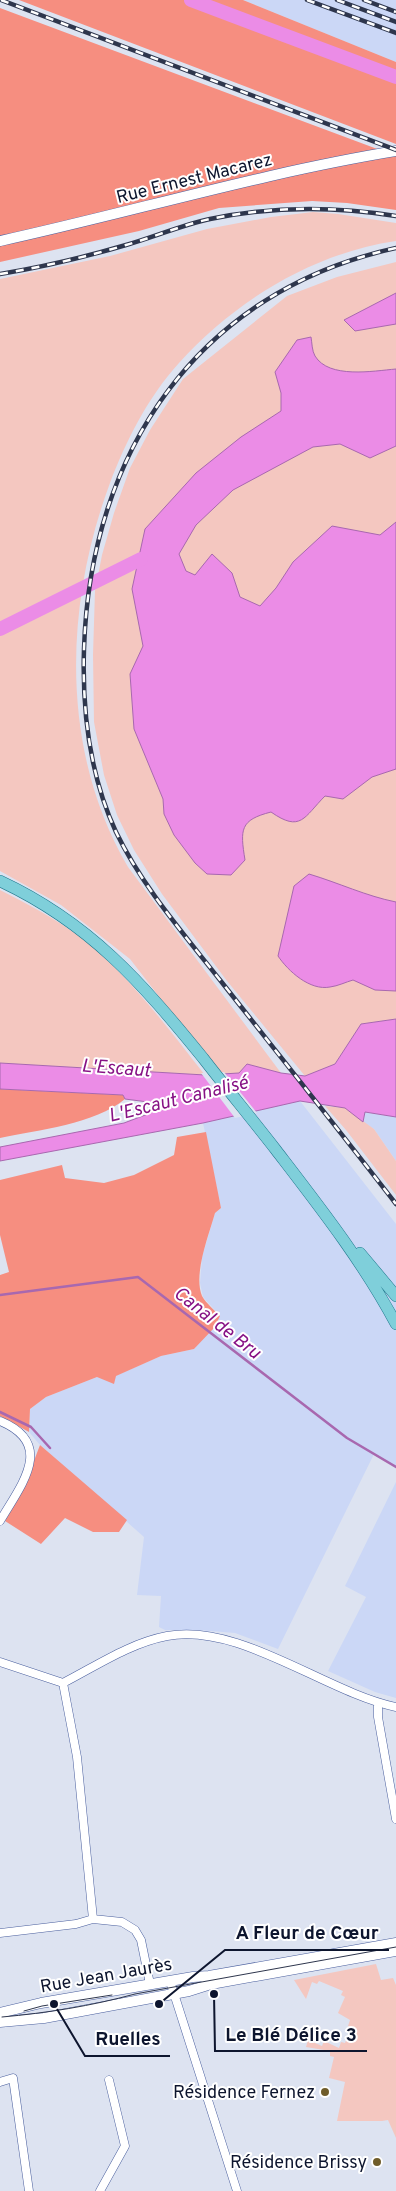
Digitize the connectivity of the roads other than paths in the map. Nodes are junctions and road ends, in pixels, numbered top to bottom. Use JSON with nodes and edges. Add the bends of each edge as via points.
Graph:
{"nodes":[{"id":1,"x":396,"y":151,"type":"edge"},
{"id":2,"x":0,"y":240,"type":"edge"},
{"id":3,"x":0,"y":881,"type":"edge"},
{"id":4,"x":328,"y":1219,"type":"junction"},
{"id":5,"x":396,"y":1296,"type":"edge"},
{"id":6,"x":396,"y":1324,"type":"edge"},
{"id":7,"x":0,"y":1421,"type":"edge"},
{"id":8,"x":0,"y":1521,"type":"edge"},
{"id":9,"x":0,"y":1662,"type":"edge"},
{"id":10,"x":63,"y":1683,"type":"junction"},
{"id":11,"x":378,"y":1703,"type":"junction"},
{"id":12,"x":396,"y":1707,"type":"edge"},
{"id":13,"x":396,"y":1818,"type":"edge"},
{"id":14,"x":93,"y":1919,"type":"junction"},
{"id":15,"x":0,"y":1933,"type":"edge"},
{"id":16,"x":396,"y":1943,"type":"edge"},
{"id":17,"x":396,"y":1951,"type":"edge"},
{"id":18,"x":170,"y":1981,"type":"junction"},
{"id":19,"x":150,"y":1984,"type":"junction"},
{"id":20,"x":174,"y":1994,"type":"junction"},
{"id":21,"x":0,"y":2013,"type":"edge"},
{"id":22,"x":0,"y":2022,"type":"edge"},
{"id":23,"x":109,"y":2080,"type":"dead end"},
{"id":24,"x":0,"y":2082,"type":"edge"},
{"id":25,"x":29,"y":2191,"type":"edge"},
{"id":26,"x":100,"y":2191,"type":"edge"},
{"id":27,"x":237,"y":2191,"type":"edge"}],
"edges":[{"from":1,"to":2,"type":"main road","name":"Rue Ernest Macarez","via":[[307,166],[83,223]]},
{"from":3,"to":4,"type":"main road","via":[[56,912],[100,944],[137,979]]},
{"from":4,"to":5,"type":"main road"},
{"from":4,"to":6,"type":"main road","via":[[368,1275]]},
{"from":7,"to":8,"type":"street","via":[[20,1432],[29,1442],[31,1451],[24,1478]]},
{"from":9,"to":10,"type":"street"},
{"from":10,"to":11,"type":"street","via":[[148,1641],[193,1634],[218,1638],[260,1652]]},
{"from":10,"to":14,"type":"street","via":[[77,1757]]},
{"from":11,"to":12,"type":"street"},
{"from":11,"to":13,"type":"street"},
{"from":14,"to":15,"type":"street"},
{"from":14,"to":19,"type":"street","via":[[122,1922],[137,1933]]},
{"from":16,"to":18,"type":"main road","name":"Rue Jean Jaurès"},
{"from":17,"to":20,"type":"main road","name":"Rue Jean Jaurès"},
{"from":18,"to":19,"type":"main road","name":"Rue Jean Jaurès"},
{"from":18,"to":20,"type":"street"},
{"from":19,"to":21,"type":"main road","name":"Rue Jean Jaurès"},
{"from":20,"to":22,"type":"main road","name":"Rue Jean Jaurès","via":[[44,2018]]},
{"from":20,"to":27,"type":"street"},
{"from":23,"to":26,"type":"street","via":[[125,2146]]},
{"from":24,"to":25,"type":"street","via":[[13,2078]]}]}
